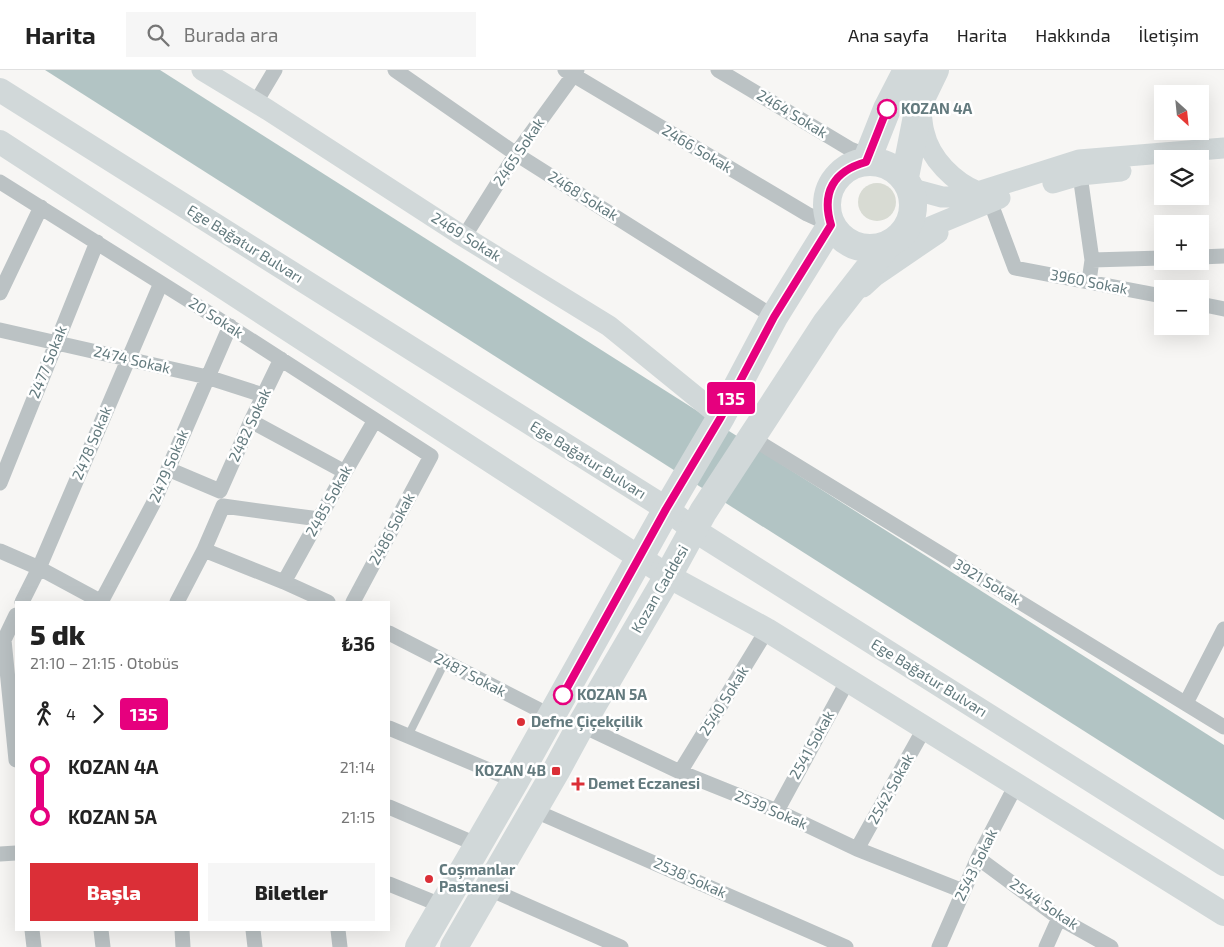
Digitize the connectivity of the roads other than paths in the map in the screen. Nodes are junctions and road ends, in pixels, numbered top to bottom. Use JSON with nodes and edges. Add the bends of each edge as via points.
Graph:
{"nodes":[{"id":1,"x":202,"y":70,"type":"edge"},
{"id":2,"x":275,"y":70,"type":"edge"},
{"id":3,"x":396,"y":70,"type":"edge"},
{"id":4,"x":718,"y":70,"type":"edge"},
{"id":5,"x":907,"y":70,"type":"edge"},
{"id":6,"x":935,"y":70,"type":"edge"},
{"id":7,"x":572,"y":72,"type":"edge"},
{"id":8,"x":0,"y":90,"type":"edge"},
{"id":9,"x":920,"y":101,"type":"junction"},
{"id":10,"x":256,"y":102,"type":"junction"},
{"id":11,"x":0,"y":142,"type":"edge"},
{"id":12,"x":1224,"y":148,"type":"edge"},
{"id":13,"x":516,"y":154,"type":"junction"},
{"id":14,"x":867,"y":159,"type":"junction"},
{"id":15,"x":1224,"y":160,"type":"edge"},
{"id":16,"x":1209,"y":161,"type":"edge"},
{"id":17,"x":1154,"y":167,"type":"edge"},
{"id":18,"x":1080,"y":175,"type":"junction"},
{"id":19,"x":905,"y":177,"type":"junction"},
{"id":20,"x":0,"y":182,"type":"edge"},
{"id":21,"x":981,"y":201,"type":"junction"},
{"id":22,"x":41,"y":207,"type":"junction"},
{"id":23,"x":831,"y":225,"type":"junction"},
{"id":24,"x":464,"y":237,"type":"junction"},
{"id":25,"x":96,"y":242,"type":"junction"},
{"id":26,"x":887,"y":245,"type":"junction"},
{"id":27,"x":1224,"y":256,"type":"edge"},
{"id":28,"x":1209,"y":257,"type":"edge"},
{"id":29,"x":1154,"y":258,"type":"edge"},
{"id":30,"x":1092,"y":260,"type":"junction"},
{"id":31,"x":5,"y":270,"type":"edge"},
{"id":32,"x":1089,"y":281,"type":"junction"},
{"id":33,"x":161,"y":283,"type":"junction"},
{"id":34,"x":0,"y":294,"type":"edge"},
{"id":35,"x":1154,"y":294,"type":"edge"},
{"id":36,"x":1209,"y":306,"type":"edge"},
{"id":37,"x":1224,"y":309,"type":"edge"},
{"id":38,"x":774,"y":317,"type":"junction"},
{"id":39,"x":827,"y":322,"type":"junction"},
{"id":40,"x":230,"y":326,"type":"junction"},
{"id":41,"x":0,"y":330,"type":"edge"},
{"id":42,"x":56,"y":342,"type":"junction"},
{"id":43,"x":281,"y":359,"type":"junction"},
{"id":44,"x":128,"y":360,"type":"junction"},
{"id":45,"x":207,"y":377,"type":"junction"},
{"id":46,"x":263,"y":395,"type":"junction"},
{"id":47,"x":721,"y":417,"type":"junction"},
{"id":48,"x":375,"y":420,"type":"junction"},
{"id":49,"x":251,"y":421,"type":"junction"},
{"id":50,"x":750,"y":437,"type":"junction"},
{"id":51,"x":431,"y":456,"type":"joint"},
{"id":52,"x":168,"y":469,"type":"junction"},
{"id":53,"x":345,"y":472,"type":"junction"},
{"id":54,"x":0,"y":482,"type":"edge"},
{"id":55,"x":672,"y":500,"type":"junction"},
{"id":56,"x":319,"y":519,"type":"junction"},
{"id":57,"x":698,"y":521,"type":"junction"},
{"id":58,"x":204,"y":550,"type":"junction"},
{"id":59,"x":0,"y":551,"type":"edge"},
{"id":60,"x":640,"y":558,"type":"junction"},
{"id":61,"x":39,"y":568,"type":"junction"},
{"id":62,"x":668,"y":576,"type":"junction"},
{"id":63,"x":284,"y":582,"type":"junction"},
{"id":64,"x":22,"y":601,"type":"edge"},
{"id":65,"x":99,"y":601,"type":"edge"},
{"id":66,"x":102,"y":601,"type":"edge"},
{"id":67,"x":178,"y":601,"type":"edge"},
{"id":68,"x":326,"y":601,"type":"edge"},
{"id":69,"x":354,"y":601,"type":"edge"},
{"id":70,"x":15,"y":618,"type":"edge"},
{"id":71,"x":1224,"y":629,"type":"edge"},
{"id":72,"x":767,"y":630,"type":"junction"},
{"id":73,"x":390,"y":634,"type":"edge"},
{"id":74,"x":7,"y":641,"type":"edge"},
{"id":75,"x":445,"y":662,"type":"junction"},
{"id":76,"x":848,"y":680,"type":"junction"},
{"id":77,"x":1186,"y":703,"type":"junction"},
{"id":78,"x":551,"y":716,"type":"junction"},
{"id":79,"x":581,"y":725,"type":"junction"},
{"id":80,"x":1224,"y":727,"type":"edge"},
{"id":81,"x":390,"y":728,"type":"edge"},
{"id":82,"x":924,"y":729,"type":"junction"},
{"id":83,"x":408,"y":736,"type":"junction"},
{"id":84,"x":15,"y":747,"type":"edge"},
{"id":85,"x":680,"y":772,"type":"junction"},
{"id":86,"x":514,"y":781,"type":"junction"},
{"id":87,"x":1016,"y":785,"type":"junction"},
{"id":88,"x":390,"y":807,"type":"edge"},
{"id":89,"x":533,"y":810,"type":"junction"},
{"id":90,"x":777,"y":811,"type":"junction"},
{"id":91,"x":478,"y":844,"type":"junction"},
{"id":92,"x":857,"y":849,"type":"junction"},
{"id":93,"x":15,"y":853,"type":"edge"},
{"id":94,"x":0,"y":854,"type":"edge"},
{"id":95,"x":978,"y":858,"type":"junction"},
{"id":96,"x":1224,"y":864,"type":"edge"},
{"id":97,"x":390,"y":884,"type":"edge"},
{"id":98,"x":487,"y":888,"type":"junction"},
{"id":99,"x":963,"y":891,"type":"junction"},
{"id":100,"x":443,"y":906,"type":"junction"},
{"id":101,"x":1224,"y":914,"type":"edge"},
{"id":102,"x":1059,"y":918,"type":"junction"},
{"id":103,"x":32,"y":931,"type":"edge"},
{"id":104,"x":101,"y":931,"type":"edge"},
{"id":105,"x":182,"y":931,"type":"edge"},
{"id":106,"x":254,"y":931,"type":"edge"},
{"id":107,"x":338,"y":931,"type":"edge"},
{"id":108,"x":34,"y":947,"type":"edge"},
{"id":109,"x":103,"y":947,"type":"edge"},
{"id":110,"x":183,"y":947,"type":"edge"},
{"id":111,"x":255,"y":947,"type":"edge"},
{"id":112,"x":340,"y":947,"type":"edge"},
{"id":113,"x":419,"y":947,"type":"edge"},
{"id":114,"x":454,"y":947,"type":"edge"},
{"id":115,"x":621,"y":947,"type":"edge"},
{"id":116,"x":846,"y":947,"type":"edge"},
{"id":117,"x":939,"y":947,"type":"edge"},
{"id":118,"x":1046,"y":947,"type":"edge"},
{"id":119,"x":1111,"y":947,"type":"edge"}],
"edges":[{"from":1,"to":10,"type":"main road","name":"2469 Sokak"},
{"from":2,"to":10,"type":"street"},
{"from":3,"to":13,"type":"street","name":"2468 Sokak"},
{"from":4,"to":14,"type":"street","name":"2464 Sokak"},
{"from":5,"to":14,"type":"highway"},
{"from":6,"to":9,"type":"highway"},
{"from":7,"to":13,"type":"street","name":"2465 Sokak"},
{"from":7,"to":23,"type":"street","name":"2466 Sokak","via":[[807,214]]},
{"from":8,"to":55,"type":"main road","name":"Ege Bağatur Bulvarı"},
{"from":9,"to":19,"type":"highway"},
{"from":9,"to":21,"type":"main road","via":[[924,133],[935,157],[955,180]]},
{"from":10,"to":24,"type":"main road","name":"2469 Sokak"},
{"from":11,"to":60,"type":"main road"},
{"from":12,"to":21,"type":"main road","via":[[1079,160]]},
{"from":13,"to":24,"type":"street","name":"2465 Sokak"},
{"from":13,"to":38,"type":"street","name":"2468 Sokak"},
{"from":14,"to":19,"type":"highway","via":[[893,168]]},
{"from":14,"to":23,"type":"highway","via":[[836,178],[827,212]]},
{"from":15,"to":16,"type":"main road"},
{"from":17,"to":18,"type":"main road"},
{"from":18,"to":21,"type":"main road"},
{"from":18,"to":30,"type":"street"},
{"from":19,"to":21,"type":"main road","via":[[916,190],[942,197]]},
{"from":19,"to":26,"type":"highway","via":[[912,191],[914,206],[909,223]]},
{"from":20,"to":22,"type":"street","name":"20 Sokak"},
{"from":21,"to":26,"type":"main road"},
{"from":21,"to":32,"type":"street","name":"3960 Sokak","via":[[1015,268]]},
{"from":21,"to":39,"type":"main road","via":[[875,276]]},
{"from":22,"to":25,"type":"street","name":"20 Sokak"},
{"from":22,"to":31,"type":"street"},
{"from":23,"to":26,"type":"highway","via":[[838,234],[861,246],[875,248]]},
{"from":23,"to":38,"type":"highway"},
{"from":24,"to":47,"type":"main road","name":"2469 Sokak","via":[[609,326]]},
{"from":25,"to":33,"type":"street","name":"20 Sokak"},
{"from":25,"to":42,"type":"street","name":"2477 Sokak"},
{"from":26,"to":39,"type":"highway","name":"Kozan Caddesi"},
{"from":27,"to":28,"type":"street"},
{"from":29,"to":30,"type":"street"},
{"from":30,"to":32,"type":"street"},
{"from":31,"to":34,"type":"street"},
{"from":32,"to":35,"type":"street","name":"3960 Sokak"},
{"from":33,"to":40,"type":"street","name":"20 Sokak"},
{"from":33,"to":44,"type":"street","name":"2478 Sokak"},
{"from":36,"to":37,"type":"street"},
{"from":38,"to":47,"type":"highway"},
{"from":39,"to":50,"type":"highway","name":"Kozan Caddesi"},
{"from":40,"to":43,"type":"street","name":"20 Sokak"},
{"from":40,"to":45,"type":"street","name":"2479 Sokak"},
{"from":41,"to":42,"type":"street","name":"2474 Sokak"},
{"from":42,"to":44,"type":"street","name":"2474 Sokak"},
{"from":42,"to":54,"type":"street","name":"2477 Sokak"},
{"from":43,"to":46,"type":"street","name":"2482 Sokak"},
{"from":43,"to":48,"type":"street","name":"20 Sokak"},
{"from":44,"to":45,"type":"street","name":"2474 Sokak"},
{"from":44,"to":61,"type":"street","name":"2478 Sokak"},
{"from":45,"to":46,"type":"street","name":"2474 Sokak"},
{"from":45,"to":52,"type":"street","name":"2479 Sokak"},
{"from":46,"to":49,"type":"street","name":"2482 Sokak"},
{"from":47,"to":55,"type":"highway"},
{"from":48,"to":51,"type":"street","name":"20 Sokak"},
{"from":48,"to":53,"type":"street","name":"2485 Sokak"},
{"from":49,"to":52,"type":"street","name":"2482 Sokak","via":[[220,491]]},
{"from":49,"to":53,"type":"street"},
{"from":50,"to":57,"type":"highway","name":"Kozan Caddesi"},
{"from":50,"to":77,"type":"street","name":"3921 Sokak"},
{"from":51,"to":69,"type":"street","name":"2486 Sokak"},
{"from":52,"to":66,"type":"street","name":"2479 Sokak"},
{"from":53,"to":56,"type":"street","name":"2485 Sokak"},
{"from":55,"to":57,"type":"main road","name":"Ege Bağatur Bulvarı"},
{"from":55,"to":60,"type":"highway"},
{"from":56,"to":58,"type":"street","via":[[223,506]]},
{"from":56,"to":63,"type":"street","name":"2485 Sokak"},
{"from":57,"to":62,"type":"highway","name":"Kozan Caddesi"},
{"from":57,"to":96,"type":"main road","name":"Ege Bağatur Bulvarı"},
{"from":58,"to":63,"type":"street"},
{"from":58,"to":67,"type":"street"},
{"from":59,"to":61,"type":"street"},
{"from":60,"to":62,"type":"main road"},
{"from":60,"to":78,"type":"highway"},
{"from":61,"to":64,"type":"street","name":"2478 Sokak"},
{"from":61,"to":65,"type":"street"},
{"from":62,"to":72,"type":"main road"},
{"from":62,"to":79,"type":"highway","name":"Kozan Caddesi"},
{"from":63,"to":68,"type":"street"},
{"from":70,"to":74,"type":"street"},
{"from":71,"to":77,"type":"street"},
{"from":72,"to":76,"type":"main road"},
{"from":72,"to":85,"type":"street","name":"2540 Sokak"},
{"from":73,"to":75,"type":"street","name":"2487 Sokak"},
{"from":74,"to":84,"type":"street"},
{"from":75,"to":78,"type":"street","name":"2487 Sokak"},
{"from":75,"to":83,"type":"lane"},
{"from":76,"to":82,"type":"main road"},
{"from":76,"to":90,"type":"street","name":"2541 Sokak"},
{"from":77,"to":80,"type":"street","name":"3921 Sokak"},
{"from":78,"to":86,"type":"highway"},
{"from":79,"to":85,"type":"street","name":"2539 Sokak"},
{"from":79,"to":89,"type":"highway","name":"Kozan Caddesi"},
{"from":81,"to":83,"type":"street"},
{"from":82,"to":87,"type":"main road"},
{"from":82,"to":92,"type":"street","name":"2542 Sokak"},
{"from":83,"to":86,"type":"street"},
{"from":85,"to":90,"type":"street","name":"2539 Sokak"},
{"from":86,"to":91,"type":"highway"},
{"from":87,"to":95,"type":"street","name":"2543 Sokak"},
{"from":87,"to":101,"type":"main road"},
{"from":88,"to":91,"type":"street"},
{"from":89,"to":98,"type":"highway","name":"Kozan Caddesi"},
{"from":89,"to":116,"type":"street","name":"2538 Sokak"},
{"from":90,"to":92,"type":"street","name":"2539 Sokak"},
{"from":91,"to":100,"type":"highway"},
{"from":92,"to":99,"type":"street","name":"2539 Sokak"},
{"from":93,"to":94,"type":"street"},
{"from":95,"to":99,"type":"street","name":"2543 Sokak"},
{"from":95,"to":102,"type":"street","name":"2544 Sokak"},
{"from":97,"to":100,"type":"street"},
{"from":98,"to":114,"type":"highway","name":"Kozan Caddesi"},
{"from":98,"to":115,"type":"street"},
{"from":99,"to":117,"type":"street","name":"2543 Sokak"},
{"from":100,"to":113,"type":"highway"},
{"from":102,"to":118,"type":"street"},
{"from":102,"to":119,"type":"street","name":"2544 Sokak"},
{"from":103,"to":108,"type":"street"},
{"from":104,"to":109,"type":"street"},
{"from":105,"to":110,"type":"street"},
{"from":106,"to":111,"type":"street"},
{"from":107,"to":112,"type":"street"}]}
